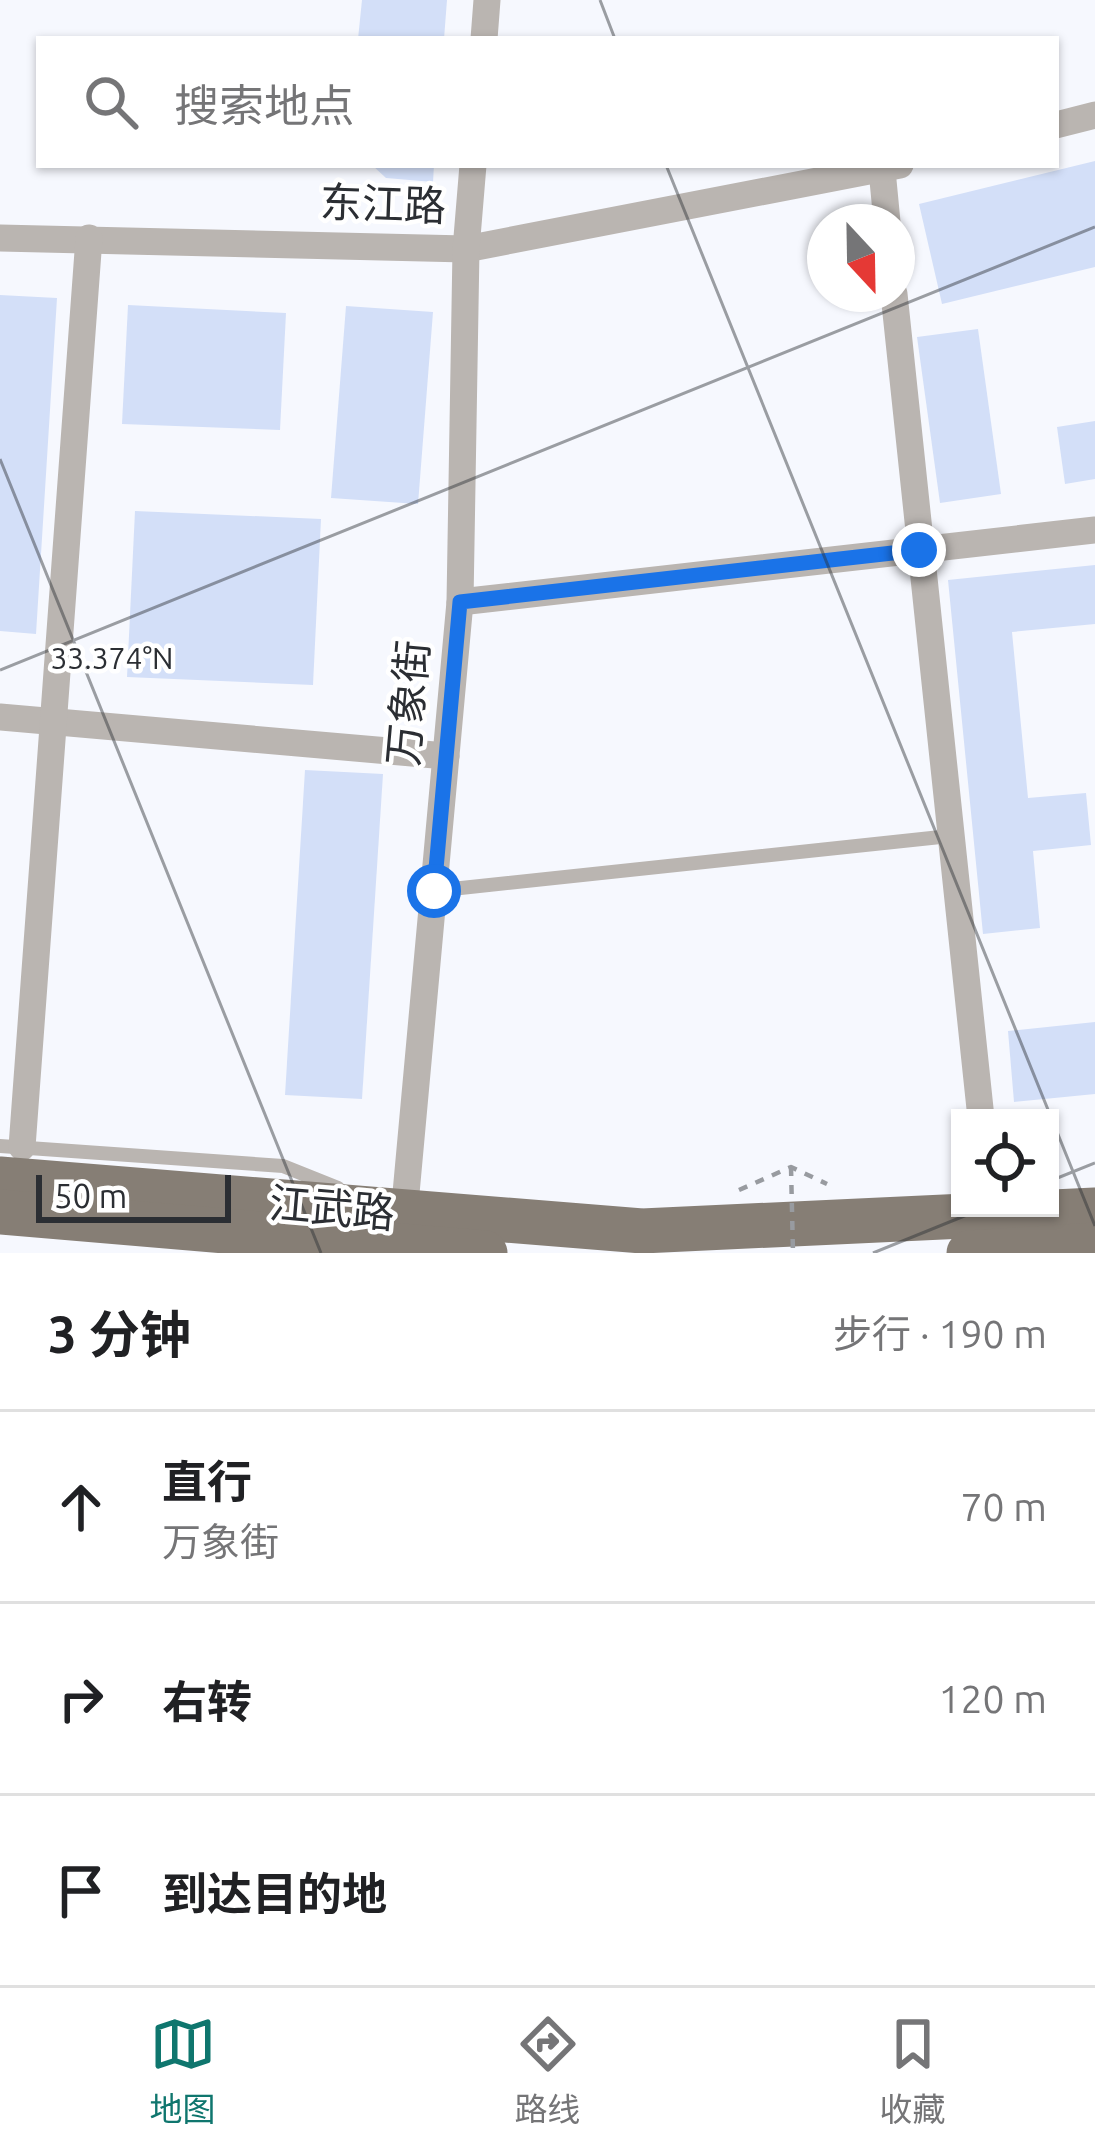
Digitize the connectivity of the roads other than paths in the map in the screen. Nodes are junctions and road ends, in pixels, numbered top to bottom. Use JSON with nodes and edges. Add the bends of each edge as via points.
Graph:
{"nodes":[{"id":1,"x":487,"y":0,"type":"edge"},
{"id":2,"x":484,"y":36,"type":"edge"},
{"id":3,"x":1095,"y":115,"type":"edge"},
{"id":4,"x":1059,"y":124,"type":"edge"},
{"id":5,"x":473,"y":168,"type":"edge"},
{"id":6,"x":886,"y":168,"type":"edge"},
{"id":7,"x":891,"y":168,"type":"edge"},
{"id":8,"x":888,"y":204,"type":"edge"},
{"id":9,"x":0,"y":238,"type":"edge"},
{"id":10,"x":89,"y":238,"type":"junction"},
{"id":11,"x":466,"y":249,"type":"junction"},
{"id":12,"x":896,"y":312,"type":"edge"},
{"id":13,"x":1095,"y":530,"type":"edge"},
{"id":14,"x":919,"y":550,"type":"junction"},
{"id":15,"x":460,"y":602,"type":"junction"},
{"id":16,"x":0,"y":717,"type":"edge"},
{"id":17,"x":57,"y":721,"type":"junction"},
{"id":18,"x":446,"y":756,"type":"junction"},
{"id":19,"x":950,"y":836,"type":"junction"},
{"id":20,"x":434,"y":891,"type":"junction"},
{"id":21,"x":980,"y":1109,"type":"edge"},
{"id":22,"x":7,"y":1158,"type":"edge"},
{"id":23,"x":1095,"y":1210,"type":"edge"},
{"id":24,"x":0,"y":1212,"type":"edge"},
{"id":25,"x":984,"y":1226,"type":"edge"},
{"id":26,"x":402,"y":1238,"type":"edge"},
{"id":27,"x":1095,"y":1244,"type":"edge"},
{"id":28,"x":485,"y":1253,"type":"edge"}],
"edges":[{"from":1,"to":2,"type":"street"},
{"from":3,"to":4,"type":"street"},
{"from":5,"to":11,"type":"street","name":"万象街"},
{"from":6,"to":11,"type":"street","name":"东江路"},
{"from":7,"to":8,"type":"street"},
{"from":9,"to":10,"type":"street","name":"东江路"},
{"from":10,"to":11,"type":"street","name":"东江路"},
{"from":10,"to":17,"type":"street"},
{"from":11,"to":15,"type":"street","name":"万象街"},
{"from":12,"to":14,"type":"street"},
{"from":13,"to":14,"type":"street"},
{"from":14,"to":15,"type":"street"},
{"from":14,"to":19,"type":"street"},
{"from":15,"to":18,"type":"street","name":"万象街"},
{"from":16,"to":17,"type":"street"},
{"from":17,"to":18,"type":"street"},
{"from":17,"to":22,"type":"street"},
{"from":18,"to":20,"type":"street","name":"万象街"},
{"from":19,"to":20,"type":"lane"},
{"from":19,"to":21,"type":"street"},
{"from":20,"to":26,"type":"street","name":"万象街"},
{"from":22,"to":26,"type":"main road","name":"江武路"},
{"from":23,"to":25,"type":"main road","name":"江武路"},
{"from":24,"to":26,"type":"main road","name":"江武路"},
{"from":25,"to":26,"type":"main road","name":"江武路"},
{"from":25,"to":27,"type":"main road","name":"江武路"},
{"from":26,"to":28,"type":"main road","name":"江武路"}]}
